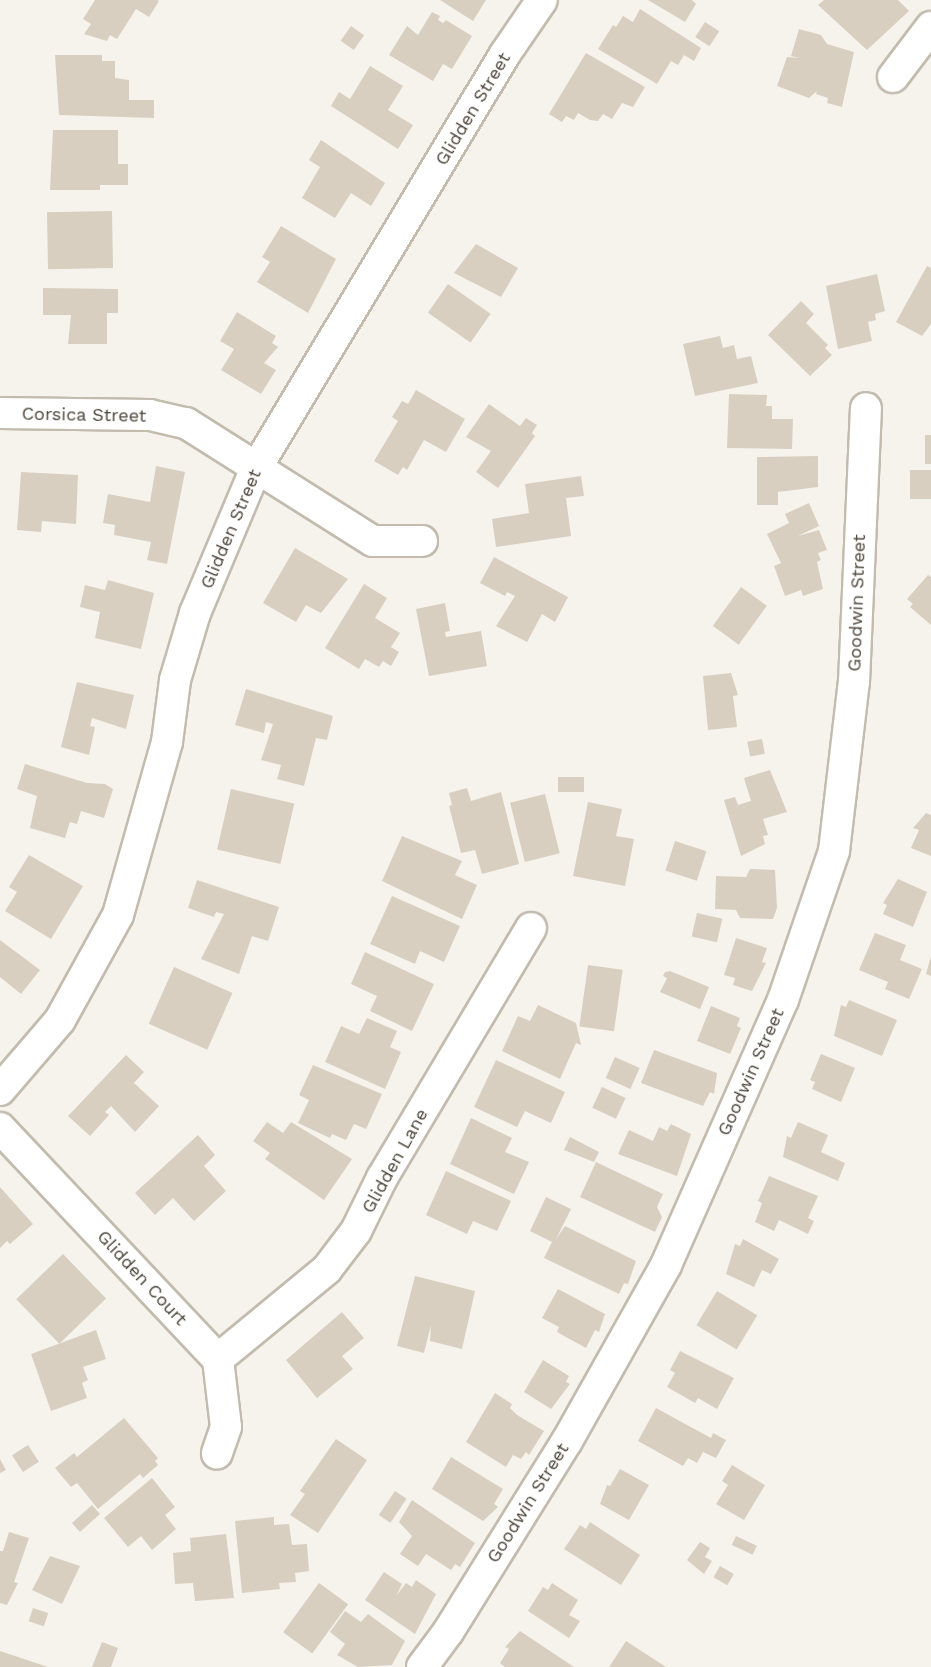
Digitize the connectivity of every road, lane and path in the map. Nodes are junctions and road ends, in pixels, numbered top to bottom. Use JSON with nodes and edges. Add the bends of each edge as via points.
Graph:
{"nodes":[{"id":1,"x":542,"y":0,"type":"edge"},
{"id":2,"x":931,"y":27,"type":"edge"},
{"id":3,"x":893,"y":77,"type":"dead end"},
{"id":4,"x":866,"y":408,"type":"dead end"},
{"id":5,"x":0,"y":413,"type":"edge"},
{"id":6,"x":255,"y":470,"type":"junction"},
{"id":7,"x":422,"y":541,"type":"dead end"},
{"id":8,"x":531,"y":928,"type":"dead end"},
{"id":9,"x":0,"y":1090,"type":"edge"},
{"id":10,"x":0,"y":1128,"type":"edge"},
{"id":11,"x":218,"y":1359,"type":"junction"},
{"id":12,"x":218,"y":1453,"type":"dead end"},
{"id":13,"x":422,"y":1667,"type":"edge"}],
"edges":[{"from":1,"to":6,"type":"street","name":"Glidden Street","via":[[504,54]]},
{"from":2,"to":3,"type":"street"},
{"from":4,"to":13,"type":"street","name":"Goodwin Street","via":[[854,682],[834,851],[783,1000],[666,1265],[567,1441]]},
{"from":5,"to":6,"type":"street","name":"Corsica Street","via":[[159,417],[186,423]]},
{"from":6,"to":7,"type":"street","name":"Corsica Street","via":[[373,541]]},
{"from":6,"to":9,"type":"street","name":"Glidden Street","via":[[195,613],[175,680],[167,742],[118,915],[60,1020]]},
{"from":8,"to":11,"type":"street","name":"Glidden Lane","via":[[382,1178],[356,1231],[327,1269]]},
{"from":10,"to":11,"type":"street","name":"Glidden Court"},
{"from":11,"to":12,"type":"street","via":[[226,1428]]}]}
